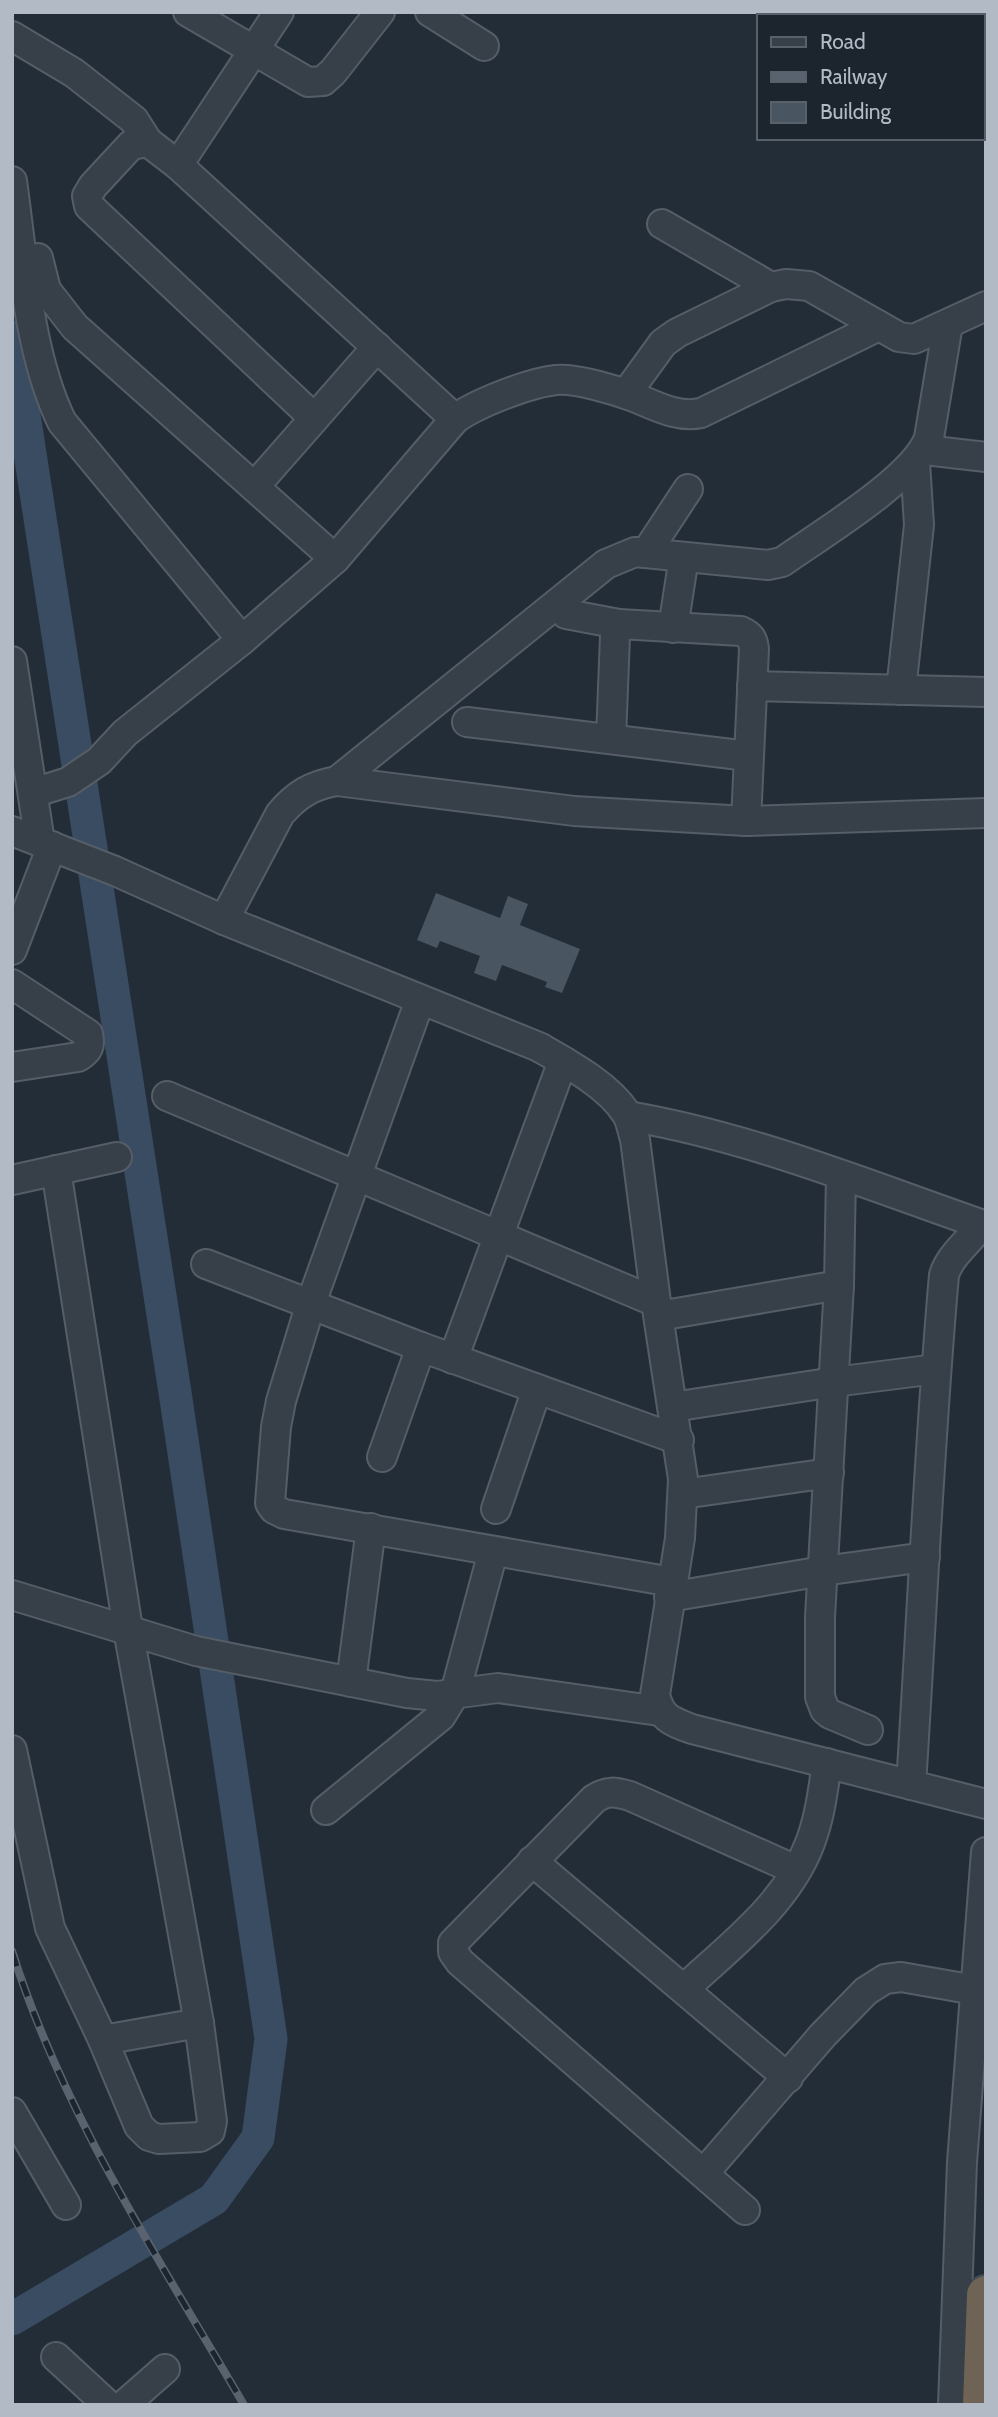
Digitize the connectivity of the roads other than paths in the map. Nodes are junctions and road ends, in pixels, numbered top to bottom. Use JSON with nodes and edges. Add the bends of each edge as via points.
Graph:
{"nodes":[{"id":1,"x":188,"y":12,"type":"edge"},
{"id":2,"x":279,"y":12,"type":"edge"},
{"id":3,"x":380,"y":12,"type":"edge"},
{"id":4,"x":430,"y":12,"type":"edge"},
{"id":5,"x":12,"y":36,"type":"edge"},
{"id":6,"x":484,"y":46,"type":"dead end"},
{"id":7,"x":252,"y":50,"type":"junction"},
{"id":8,"x":148,"y":142,"type":"junction"},
{"id":9,"x":178,"y":165,"type":"junction"},
{"id":10,"x":12,"y":181,"type":"edge"},
{"id":11,"x":662,"y":224,"type":"dead end"},
{"id":12,"x":21,"y":245,"type":"junction"},
{"id":13,"x":771,"y":287,"type":"junction"},
{"id":14,"x":986,"y":306,"type":"edge"},
{"id":15,"x":948,"y":324,"type":"junction"},
{"id":16,"x":879,"y":326,"type":"junction"},
{"id":17,"x":377,"y":347,"type":"junction"},
{"id":18,"x":626,"y":394,"type":"junction"},
{"id":19,"x":314,"y":418,"type":"junction"},
{"id":20,"x":455,"y":419,"type":"junction"},
{"id":21,"x":920,"y":456,"type":"junction"},
{"id":22,"x":986,"y":457,"type":"edge"},
{"id":23,"x":255,"y":486,"type":"junction"},
{"id":24,"x":688,"y":489,"type":"dead end"},
{"id":25,"x":646,"y":552,"type":"junction"},
{"id":26,"x":684,"y":557,"type":"junction"},
{"id":27,"x":335,"y":559,"type":"junction"},
{"id":28,"x":566,"y":614,"type":"dead end"},
{"id":29,"x":619,"y":624,"type":"junction"},
{"id":30,"x":673,"y":628,"type":"junction"},
{"id":31,"x":242,"y":640,"type":"junction"},
{"id":32,"x":12,"y":661,"type":"edge"},
{"id":33,"x":752,"y":686,"type":"junction"},
{"id":34,"x":901,"y":690,"type":"junction"},
{"id":35,"x":986,"y":692,"type":"edge"},
{"id":36,"x":467,"y":722,"type":"dead end"},
{"id":37,"x":611,"y":739,"type":"junction"},
{"id":38,"x":748,"y":756,"type":"junction"},
{"id":39,"x":337,"y":781,"type":"junction"},
{"id":40,"x":33,"y":793,"type":"junction"},
{"id":41,"x":986,"y":813,"type":"edge"},
{"id":42,"x":746,"y":821,"type":"junction"},
{"id":43,"x":12,"y":831,"type":"edge"},
{"id":44,"x":55,"y":848,"type":"junction"},
{"id":45,"x":224,"y":920,"type":"junction"},
{"id":46,"x":12,"y":950,"type":"edge"},
{"id":47,"x":12,"y":984,"type":"edge"},
{"id":48,"x":420,"y":1000,"type":"junction"},
{"id":49,"x":563,"y":1061,"type":"junction"},
{"id":50,"x":12,"y":1067,"type":"edge"},
{"id":51,"x":167,"y":1096,"type":"dead end"},
{"id":52,"x":628,"y":1116,"type":"junction"},
{"id":53,"x":117,"y":1157,"type":"dead end"},
{"id":54,"x":56,"y":1170,"type":"junction"},
{"id":55,"x":358,"y":1175,"type":"junction"},
{"id":56,"x":841,"y":1175,"type":"junction"},
{"id":57,"x":12,"y":1180,"type":"edge"},
{"id":58,"x":984,"y":1225,"type":"edge"},
{"id":59,"x":499,"y":1234,"type":"junction"},
{"id":60,"x":206,"y":1264,"type":"dead end"},
{"id":61,"x":839,"y":1286,"type":"junction"},
{"id":62,"x":311,"y":1303,"type":"junction"},
{"id":63,"x":658,"y":1309,"type":"junction"},
{"id":64,"x":421,"y":1347,"type":"junction"},
{"id":65,"x":453,"y":1359,"type":"junction"},
{"id":66,"x":936,"y":1369,"type":"junction"},
{"id":67,"x":834,"y":1382,"type":"junction"},
{"id":68,"x":537,"y":1389,"type":"junction"},
{"id":69,"x":673,"y":1408,"type":"junction"},
{"id":70,"x":679,"y":1440,"type":"junction"},
{"id":71,"x":382,"y":1457,"type":"dead end"},
{"id":72,"x":829,"y":1474,"type":"junction"},
{"id":73,"x":683,"y":1493,"type":"junction"},
{"id":74,"x":496,"y":1509,"type":"dead end"},
{"id":75,"x":371,"y":1528,"type":"junction"},
{"id":76,"x":493,"y":1552,"type":"junction"},
{"id":77,"x":925,"y":1557,"type":"junction"},
{"id":78,"x":823,"y":1571,"type":"junction"},
{"id":79,"x":671,"y":1590,"type":"junction"},
{"id":80,"x":12,"y":1595,"type":"edge"},
{"id":81,"x":128,"y":1629,"type":"junction"},
{"id":82,"x":351,"y":1682,"type":"junction"},
{"id":83,"x":455,"y":1693,"type":"junction"},
{"id":84,"x":659,"y":1711,"type":"junction"},
{"id":85,"x":868,"y":1730,"type":"dead end"},
{"id":86,"x":12,"y":1750,"type":"edge"},
{"id":87,"x":827,"y":1763,"type":"junction"},
{"id":88,"x":911,"y":1785,"type":"junction"},
{"id":89,"x":986,"y":1804,"type":"edge"},
{"id":90,"x":326,"y":1810,"type":"dead end"},
{"id":91,"x":986,"y":1852,"type":"edge"},
{"id":92,"x":532,"y":1861,"type":"junction"},
{"id":93,"x":796,"y":1870,"type":"junction"},
{"id":94,"x":684,"y":1989,"type":"junction"},
{"id":95,"x":975,"y":1990,"type":"junction"},
{"id":96,"x":199,"y":2023,"type":"junction"},
{"id":97,"x":103,"y":2040,"type":"junction"},
{"id":98,"x":788,"y":2078,"type":"junction"},
{"id":99,"x":12,"y":2112,"type":"edge"},
{"id":100,"x":704,"y":2173,"type":"junction"},
{"id":101,"x":66,"y":2205,"type":"dead end"},
{"id":102,"x":745,"y":2210,"type":"dead end"},
{"id":103,"x":986,"y":2295,"type":"edge"},
{"id":104,"x":56,"y":2357,"type":"dead end"},
{"id":105,"x":165,"y":2369,"type":"dead end"},
{"id":106,"x":108,"y":2405,"type":"edge"},
{"id":107,"x":124,"y":2405,"type":"edge"},
{"id":108,"x":953,"y":2405,"type":"edge"},
{"id":109,"x":982,"y":2405,"type":"edge"}],
"edges":[{"from":1,"to":7,"type":"street"},
{"from":2,"to":7,"type":"street"},
{"from":3,"to":7,"type":"street","via":[[323,80],[308,82]]},
{"from":4,"to":6,"type":"street"},
{"from":5,"to":8,"type":"street","via":[[74,73],[134,120]]},
{"from":7,"to":9,"type":"street"},
{"from":8,"to":9,"type":"street"},
{"from":8,"to":19,"type":"street","via":[[131,145],[93,186],[87,196],[89,206]]},
{"from":9,"to":17,"type":"street"},
{"from":10,"to":12,"type":"street"},
{"from":11,"to":13,"type":"street"},
{"from":12,"to":23,"type":"street","via":[[35,253],[46,290],[69,320]]},
{"from":12,"to":31,"type":"street","via":[[34,336],[62,422]]},
{"from":13,"to":16,"type":"street","via":[[809,286]]},
{"from":13,"to":18,"type":"street","via":[[663,343]]},
{"from":14,"to":15,"type":"street"},
{"from":15,"to":16,"type":"street","via":[[914,339]]},
{"from":15,"to":21,"type":"street","via":[[929,438]]},
{"from":16,"to":18,"type":"street","via":[[701,413],[679,414]]},
{"from":17,"to":19,"type":"street"},
{"from":17,"to":20,"type":"street"},
{"from":18,"to":20,"type":"street","via":[[555,380],[481,403]]},
{"from":19,"to":23,"type":"street"},
{"from":20,"to":27,"type":"street"},
{"from":21,"to":22,"type":"street"},
{"from":21,"to":26,"type":"street","via":[[870,501],[782,562],[768,565]]},
{"from":21,"to":34,"type":"street","via":[[919,525]]},
{"from":23,"to":27,"type":"street"},
{"from":24,"to":25,"type":"street"},
{"from":25,"to":26,"type":"street"},
{"from":25,"to":39,"type":"street","via":[[606,564]]},
{"from":26,"to":30,"type":"street"},
{"from":27,"to":31,"type":"street"},
{"from":28,"to":29,"type":"street"},
{"from":29,"to":30,"type":"street"},
{"from":29,"to":37,"type":"street"},
{"from":30,"to":33,"type":"street","via":[[749,635],[754,649]]},
{"from":31,"to":40,"type":"street","via":[[125,733],[99,761],[68,782]]},
{"from":32,"to":40,"type":"street"},
{"from":33,"to":34,"type":"street"},
{"from":33,"to":38,"type":"street"},
{"from":34,"to":35,"type":"street"},
{"from":36,"to":37,"type":"street"},
{"from":37,"to":38,"type":"street"},
{"from":38,"to":42,"type":"street"},
{"from":39,"to":42,"type":"street","via":[[574,811]]},
{"from":39,"to":45,"type":"street","via":[[317,784],[280,814]]},
{"from":40,"to":44,"type":"street"},
{"from":41,"to":42,"type":"street"},
{"from":43,"to":44,"type":"street"},
{"from":44,"to":45,"type":"street"},
{"from":44,"to":46,"type":"street"},
{"from":45,"to":48,"type":"street"},
{"from":47,"to":50,"type":"street","via":[[88,1034],[90,1043],[87,1052],[78,1057]]},
{"from":48,"to":49,"type":"street"},
{"from":48,"to":55,"type":"street"},
{"from":49,"to":52,"type":"street","via":[[614,1097]]},
{"from":49,"to":59,"type":"street"},
{"from":51,"to":55,"type":"street"},
{"from":52,"to":56,"type":"street","via":[[753,1145]]},
{"from":52,"to":63,"type":"street"},
{"from":53,"to":54,"type":"street"},
{"from":54,"to":57,"type":"street"},
{"from":54,"to":81,"type":"street"},
{"from":55,"to":59,"type":"street"},
{"from":55,"to":62,"type":"street"},
{"from":56,"to":58,"type":"street"},
{"from":56,"to":61,"type":"street"},
{"from":58,"to":66,"type":"street","via":[[951,1258],[944,1275]]},
{"from":59,"to":63,"type":"street"},
{"from":59,"to":65,"type":"street"},
{"from":60,"to":62,"type":"street"},
{"from":61,"to":63,"type":"street"},
{"from":61,"to":67,"type":"street"},
{"from":62,"to":64,"type":"street"},
{"from":62,"to":75,"type":"street","via":[[281,1401],[270,1503],[284,1514]]},
{"from":63,"to":69,"type":"street"},
{"from":64,"to":65,"type":"street"},
{"from":64,"to":71,"type":"street"},
{"from":65,"to":68,"type":"street"},
{"from":66,"to":67,"type":"street"},
{"from":66,"to":77,"type":"street"},
{"from":67,"to":69,"type":"street"},
{"from":67,"to":72,"type":"street"},
{"from":68,"to":70,"type":"street"},
{"from":68,"to":74,"type":"street"},
{"from":69,"to":70,"type":"street"},
{"from":70,"to":73,"type":"street"},
{"from":72,"to":73,"type":"street"},
{"from":72,"to":78,"type":"street"},
{"from":73,"to":79,"type":"street"},
{"from":75,"to":76,"type":"street"},
{"from":75,"to":82,"type":"street"},
{"from":76,"to":79,"type":"street"},
{"from":76,"to":83,"type":"street"},
{"from":77,"to":78,"type":"street"},
{"from":77,"to":88,"type":"street"},
{"from":78,"to":79,"type":"street"},
{"from":78,"to":85,"type":"street","via":[[821,1703],[836,1717]]},
{"from":79,"to":84,"type":"street","via":[[655,1695]]},
{"from":80,"to":81,"type":"street"},
{"from":81,"to":82,"type":"street","via":[[196,1651]]},
{"from":81,"to":96,"type":"street"},
{"from":82,"to":83,"type":"street","via":[[424,1696]]},
{"from":83,"to":84,"type":"street","via":[[498,1688]]},
{"from":83,"to":90,"type":"street","via":[[441,1716]]},
{"from":84,"to":87,"type":"street","via":[[692,1729]]},
{"from":86,"to":97,"type":"street","via":[[50,1928]]},
{"from":87,"to":88,"type":"street"},
{"from":87,"to":93,"type":"street","via":[[810,1844]]},
{"from":88,"to":89,"type":"street"},
{"from":91,"to":95,"type":"street"},
{"from":92,"to":93,"type":"street","via":[[594,1799],[613,1791]]},
{"from":92,"to":94,"type":"street"},
{"from":92,"to":100,"type":"street","via":[[464,1930],[453,1943],[453,1952]]},
{"from":93,"to":94,"type":"street","via":[[767,1912]]},
{"from":94,"to":98,"type":"street"},
{"from":95,"to":98,"type":"street","via":[[901,1977],[885,1979],[866,1991]]},
{"from":95,"to":108,"type":"street","via":[[961,2162]]},
{"from":96,"to":97,"type":"street"},
{"from":96,"to":97,"type":"street","via":[[212,2121],[210,2131],[200,2137],[159,2139],[139,2126]]},
{"from":98,"to":100,"type":"street"},
{"from":99,"to":101,"type":"street"},
{"from":100,"to":102,"type":"street"},
{"from":103,"to":109,"type":"highway"},
{"from":104,"to":106,"type":"street"},
{"from":105,"to":107,"type":"street"}]}
